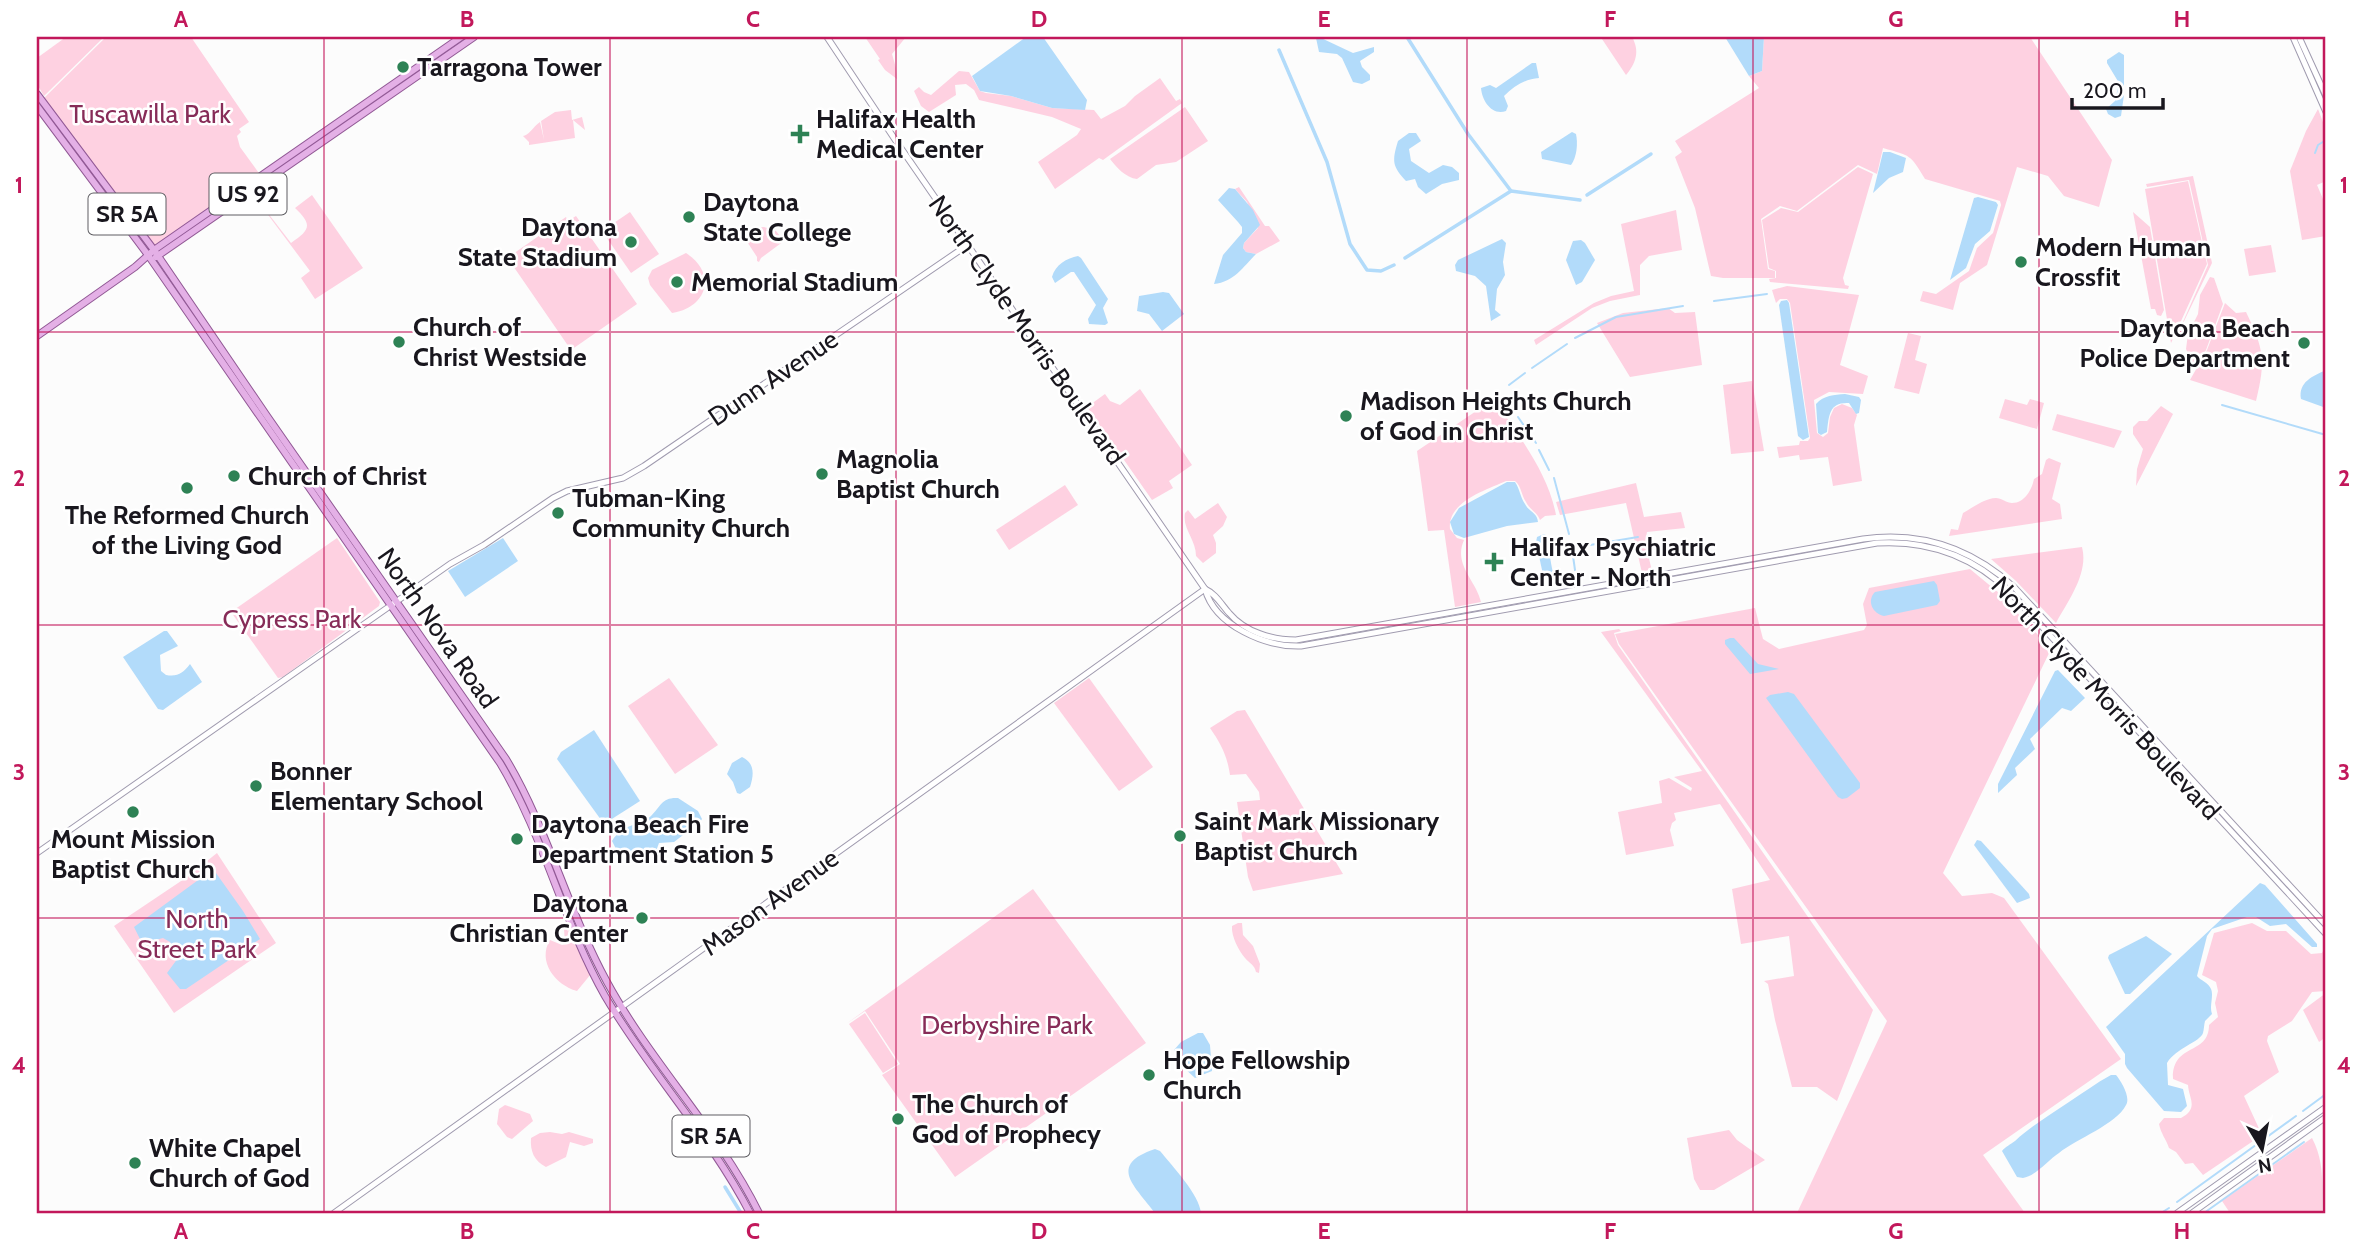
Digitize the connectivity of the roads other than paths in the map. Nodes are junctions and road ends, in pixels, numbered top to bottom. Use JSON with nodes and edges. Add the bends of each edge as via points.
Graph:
{"nodes":[{"id":1,"x":461,"y":37,"type":"edge"},
{"id":2,"x":468,"y":37,"type":"edge"},
{"id":3,"x":474,"y":37,"type":"edge"},
{"id":4,"x":827,"y":37,"type":"edge"},
{"id":5,"x":2293,"y":37,"type":"edge"},
{"id":6,"x":2299,"y":37,"type":"edge"},
{"id":7,"x":438,"y":62,"type":"junction"},
{"id":8,"x":37,"y":94,"type":"edge"},
{"id":9,"x":2326,"y":96,"type":"edge"},
{"id":10,"x":37,"y":106,"type":"edge"},
{"id":11,"x":2326,"y":112,"type":"edge"},
{"id":12,"x":272,"y":169,"type":"junction"},
{"id":13,"x":234,"y":202,"type":"junction"},
{"id":14,"x":969,"y":244,"type":"junction"},
{"id":15,"x":153,"y":255,"type":"junction"},
{"id":16,"x":196,"y":325,"type":"junction"},
{"id":17,"x":208,"y":330,"type":"junction"},
{"id":18,"x":37,"y":336,"type":"edge"},
{"id":19,"x":1206,"y":589,"type":"junction"},
{"id":20,"x":393,"y":603,"type":"junction"},
{"id":21,"x":1259,"y":636,"type":"junction"},
{"id":22,"x":514,"y":781,"type":"junction"},
{"id":23,"x":37,"y":853,"type":"edge"},
{"id":24,"x":2326,"y":925,"type":"edge"},
{"id":25,"x":2326,"y":932,"type":"edge"},
{"id":26,"x":619,"y":1010,"type":"junction"},
{"id":27,"x":663,"y":1082,"type":"junction"},
{"id":28,"x":678,"y":1089,"type":"junction"},
{"id":29,"x":2326,"y":1107,"type":"edge"},
{"id":30,"x":2326,"y":1116,"type":"edge"},
{"id":31,"x":334,"y":1213,"type":"edge"},
{"id":32,"x":750,"y":1213,"type":"edge"},
{"id":33,"x":759,"y":1213,"type":"edge"},
{"id":34,"x":2179,"y":1213,"type":"edge"},
{"id":35,"x":2192,"y":1213,"type":"edge"}],
"edges":[{"from":1,"to":12,"type":"main road","number":"US 92"},
{"from":2,"to":7,"type":"main road"},
{"from":3,"to":7,"type":"main road","number":"US 92"},
{"from":4,"to":14,"type":"main road","name":"North Clyde Morris Boulevard"},
{"from":5,"to":11,"type":"main road"},
{"from":6,"to":9,"type":"main road"},
{"from":7,"to":13,"type":"main road","number":"US 92"},
{"from":8,"to":15,"type":"main road","name":"North Nova Road","number":"SR 5A"},
{"from":10,"to":15,"type":"main road","name":"North Nova Road","number":"SR 5A"},
{"from":12,"to":13,"type":"main road"},
{"from":12,"to":15,"type":"main road","number":"US 92"},
{"from":13,"to":15,"type":"main road","number":"US 92"},
{"from":14,"to":19,"type":"main road","name":"North Clyde Morris Boulevard"},
{"from":14,"to":20,"type":"main road","name":"Dunn Avenue","via":[[644,466],[623,478],[552,498]]},
{"from":15,"to":16,"type":"main road","name":"North Nova Road","number":"SR 5A"},
{"from":15,"to":17,"type":"main road","name":"North Nova Road","number":"SR 5A"},
{"from":15,"to":18,"type":"main road","number":"US 92"},
{"from":16,"to":17,"type":"main road"},
{"from":16,"to":20,"type":"main road","name":"North Nova Road","number":"SR 5A"},
{"from":17,"to":20,"type":"main road","name":"North Nova Road","number":"SR 5A"},
{"from":19,"to":21,"type":"main road","name":"North Clyde Morris Boulevard","via":[[1227,619],[1242,631]]},
{"from":19,"to":26,"type":"main road","name":"Mason Avenue"},
{"from":20,"to":22,"type":"main road","name":"North Nova Road","number":"SR 5A"},
{"from":20,"to":22,"type":"main road","name":"North Nova Road","number":"SR 5A","via":[[500,750]]},
{"from":20,"to":23,"type":"main road","name":"Dunn Avenue"},
{"from":21,"to":24,"type":"main road","name":"North Clyde Morris Boulevard","via":[[1285,640],[1315,637],[1863,539],[1896,536],[1928,540],[1975,557],[2014,587]]},
{"from":21,"to":25,"type":"main road","name":"North Clyde Morris Boulevard","via":[[1301,646],[1877,543],[1942,549],[1972,562],[2004,586]]},
{"from":22,"to":26,"type":"main road","name":"North Nova Road","number":"SR 5A","via":[[586,958]]},
{"from":22,"to":26,"type":"main road","name":"North Nova Road","number":"SR 5A","via":[[524,792]]},
{"from":26,"to":27,"type":"main road","name":"North Nova Road","number":"SR 5A"},
{"from":26,"to":28,"type":"main road","name":"North Nova Road","number":"SR 5A"},
{"from":26,"to":31,"type":"main road","name":"Mason Avenue"},
{"from":27,"to":28,"type":"main road"},
{"from":27,"to":32,"type":"main road","name":"North Nova Road","number":"SR 5A"},
{"from":28,"to":33,"type":"main road","name":"North Nova Road","number":"SR 5A"},
{"from":29,"to":34,"type":"main road"},
{"from":30,"to":35,"type":"main road"}]}
